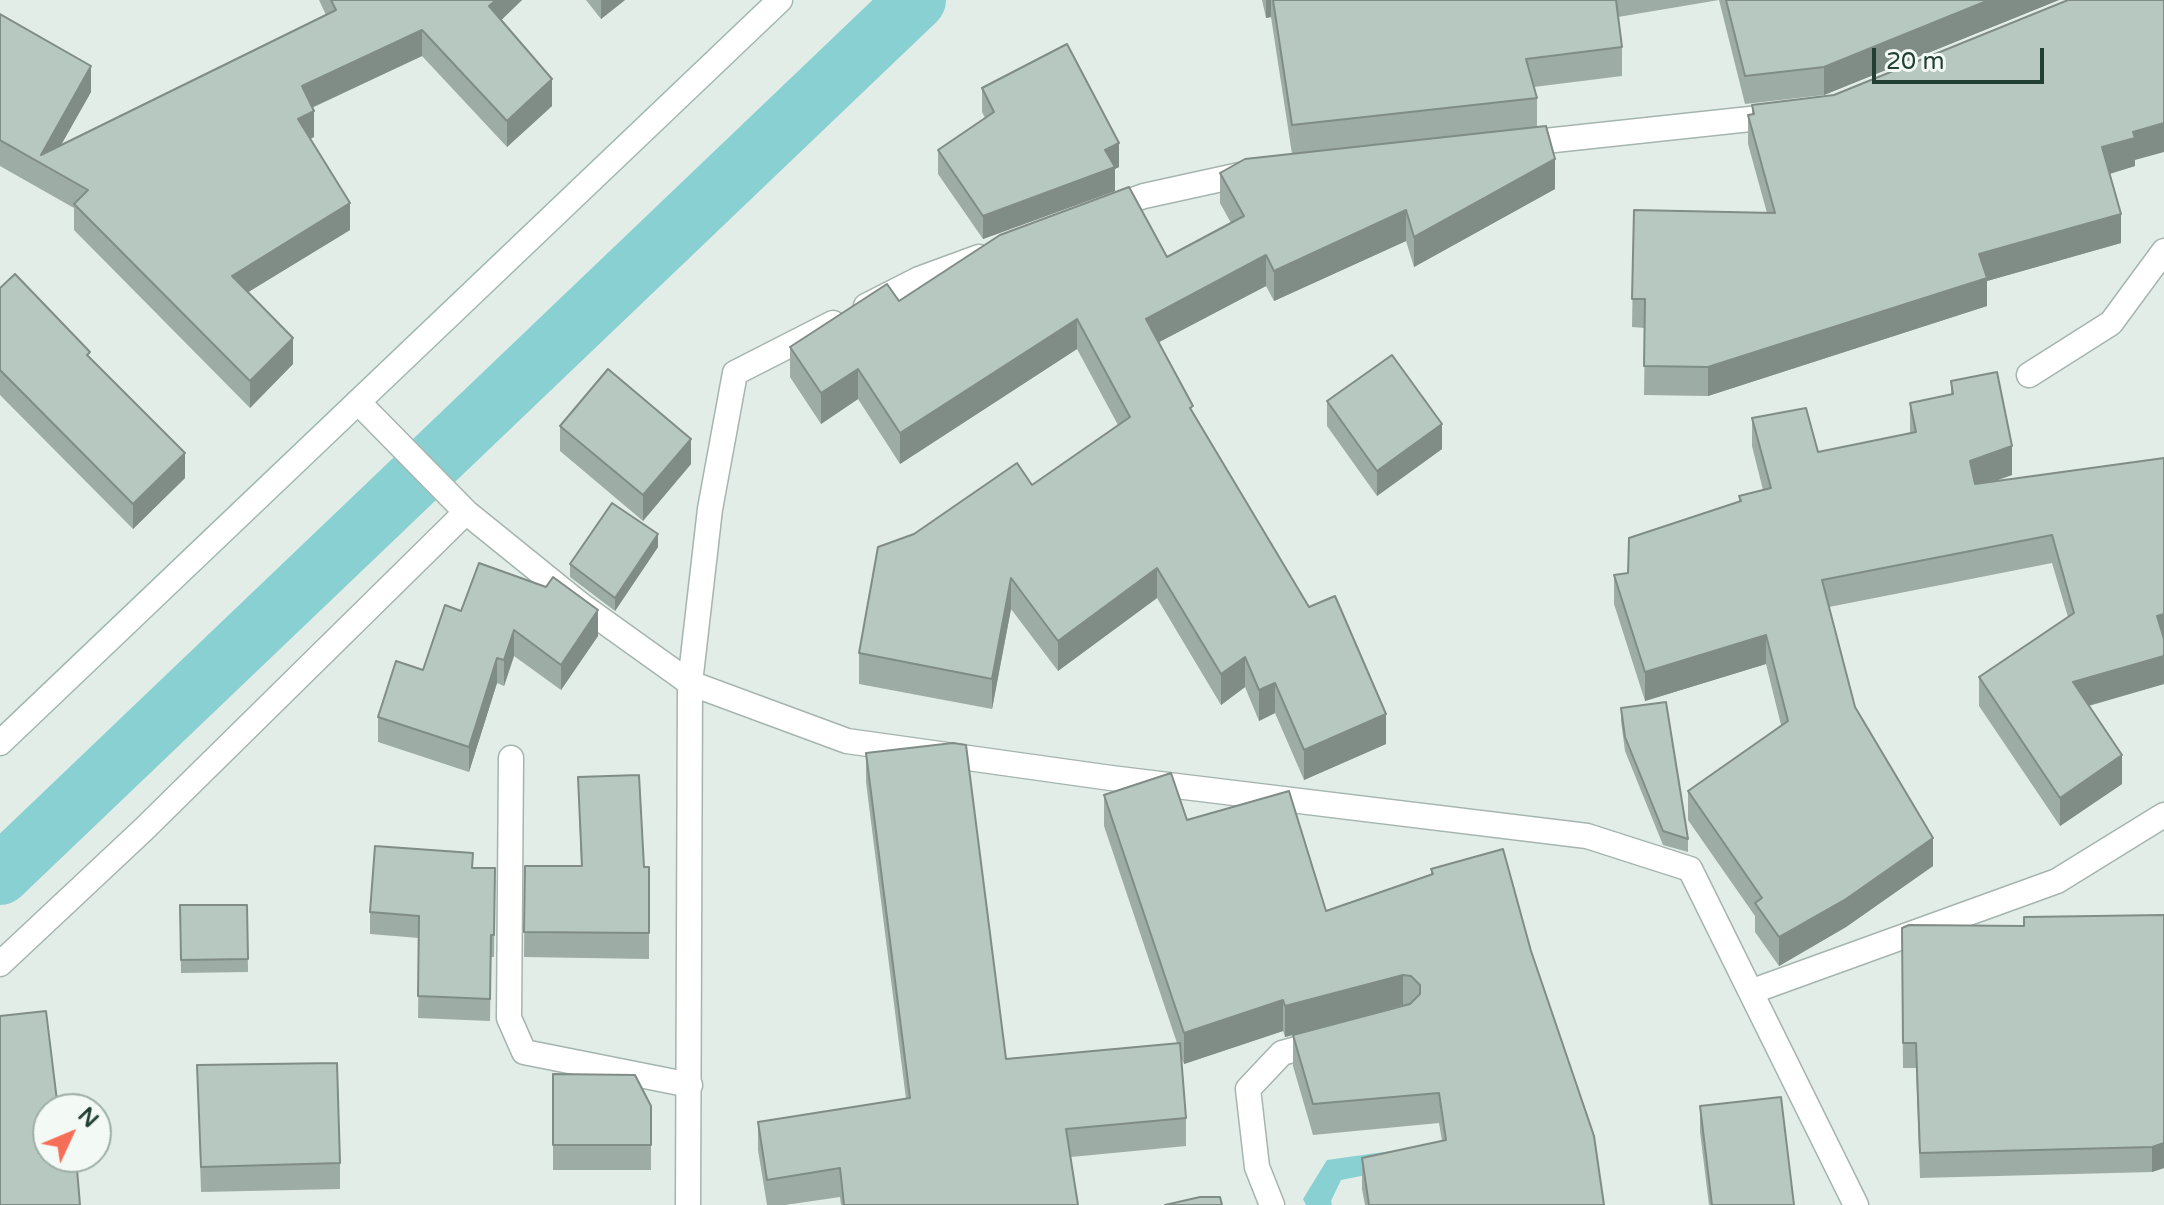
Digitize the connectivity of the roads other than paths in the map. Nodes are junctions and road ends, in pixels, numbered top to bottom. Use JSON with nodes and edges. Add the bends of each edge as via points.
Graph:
{"nodes":[{"id":1,"x":780,"y":0,"type":"edge"},
{"id":2,"x":1797,"y":114,"type":"edge"},
{"id":3,"x":1501,"y":146,"type":"edge"},
{"id":4,"x":1268,"y":171,"type":"edge"},
{"id":5,"x":1088,"y":217,"type":"edge"},
{"id":6,"x":1003,"y":248,"type":"edge"},
{"id":7,"x":2164,"y":251,"type":"edge"},
{"id":8,"x":2029,"y":375,"type":"dead end"},
{"id":9,"x":360,"y":404,"type":"junction"},
{"id":10,"x":465,"y":511,"type":"junction"},
{"id":11,"x":690,"y":683,"type":"junction"},
{"id":12,"x":0,"y":743,"type":"edge"},
{"id":13,"x":511,"y":758,"type":"dead end"},
{"id":14,"x":2164,"y":815,"type":"edge"},
{"id":15,"x":0,"y":964,"type":"edge"},
{"id":16,"x":1753,"y":991,"type":"junction"},
{"id":17,"x":1351,"y":1035,"type":"edge"},
{"id":18,"x":690,"y":1085,"type":"junction"},
{"id":19,"x":688,"y":1205,"type":"edge"},
{"id":20,"x":1272,"y":1205,"type":"edge"},
{"id":21,"x":1856,"y":1205,"type":"edge"}],
"edges":[{"from":1,"to":9,"type":"street"},
{"from":2,"to":3,"type":"street"},
{"from":4,"to":5,"type":"street","via":[[1144,196]]},
{"from":6,"to":11,"type":"street","via":[[919,279],[735,373],[710,509]]},
{"from":7,"to":8,"type":"street","via":[[2111,323]]},
{"from":9,"to":10,"type":"street"},
{"from":9,"to":12,"type":"street"},
{"from":10,"to":11,"type":"street","via":[[581,605]]},
{"from":10,"to":15,"type":"street"},
{"from":11,"to":16,"type":"street","via":[[847,741],[1587,836],[1690,869]]},
{"from":11,"to":18,"type":"street"},
{"from":13,"to":18,"type":"street","via":[[509,1018],[524,1052]]},
{"from":14,"to":16,"type":"street","via":[[2057,881]]},
{"from":16,"to":21,"type":"street"},
{"from":17,"to":20,"type":"street","via":[[1282,1053],[1248,1089],[1257,1167]]},
{"from":18,"to":19,"type":"street"}]}
